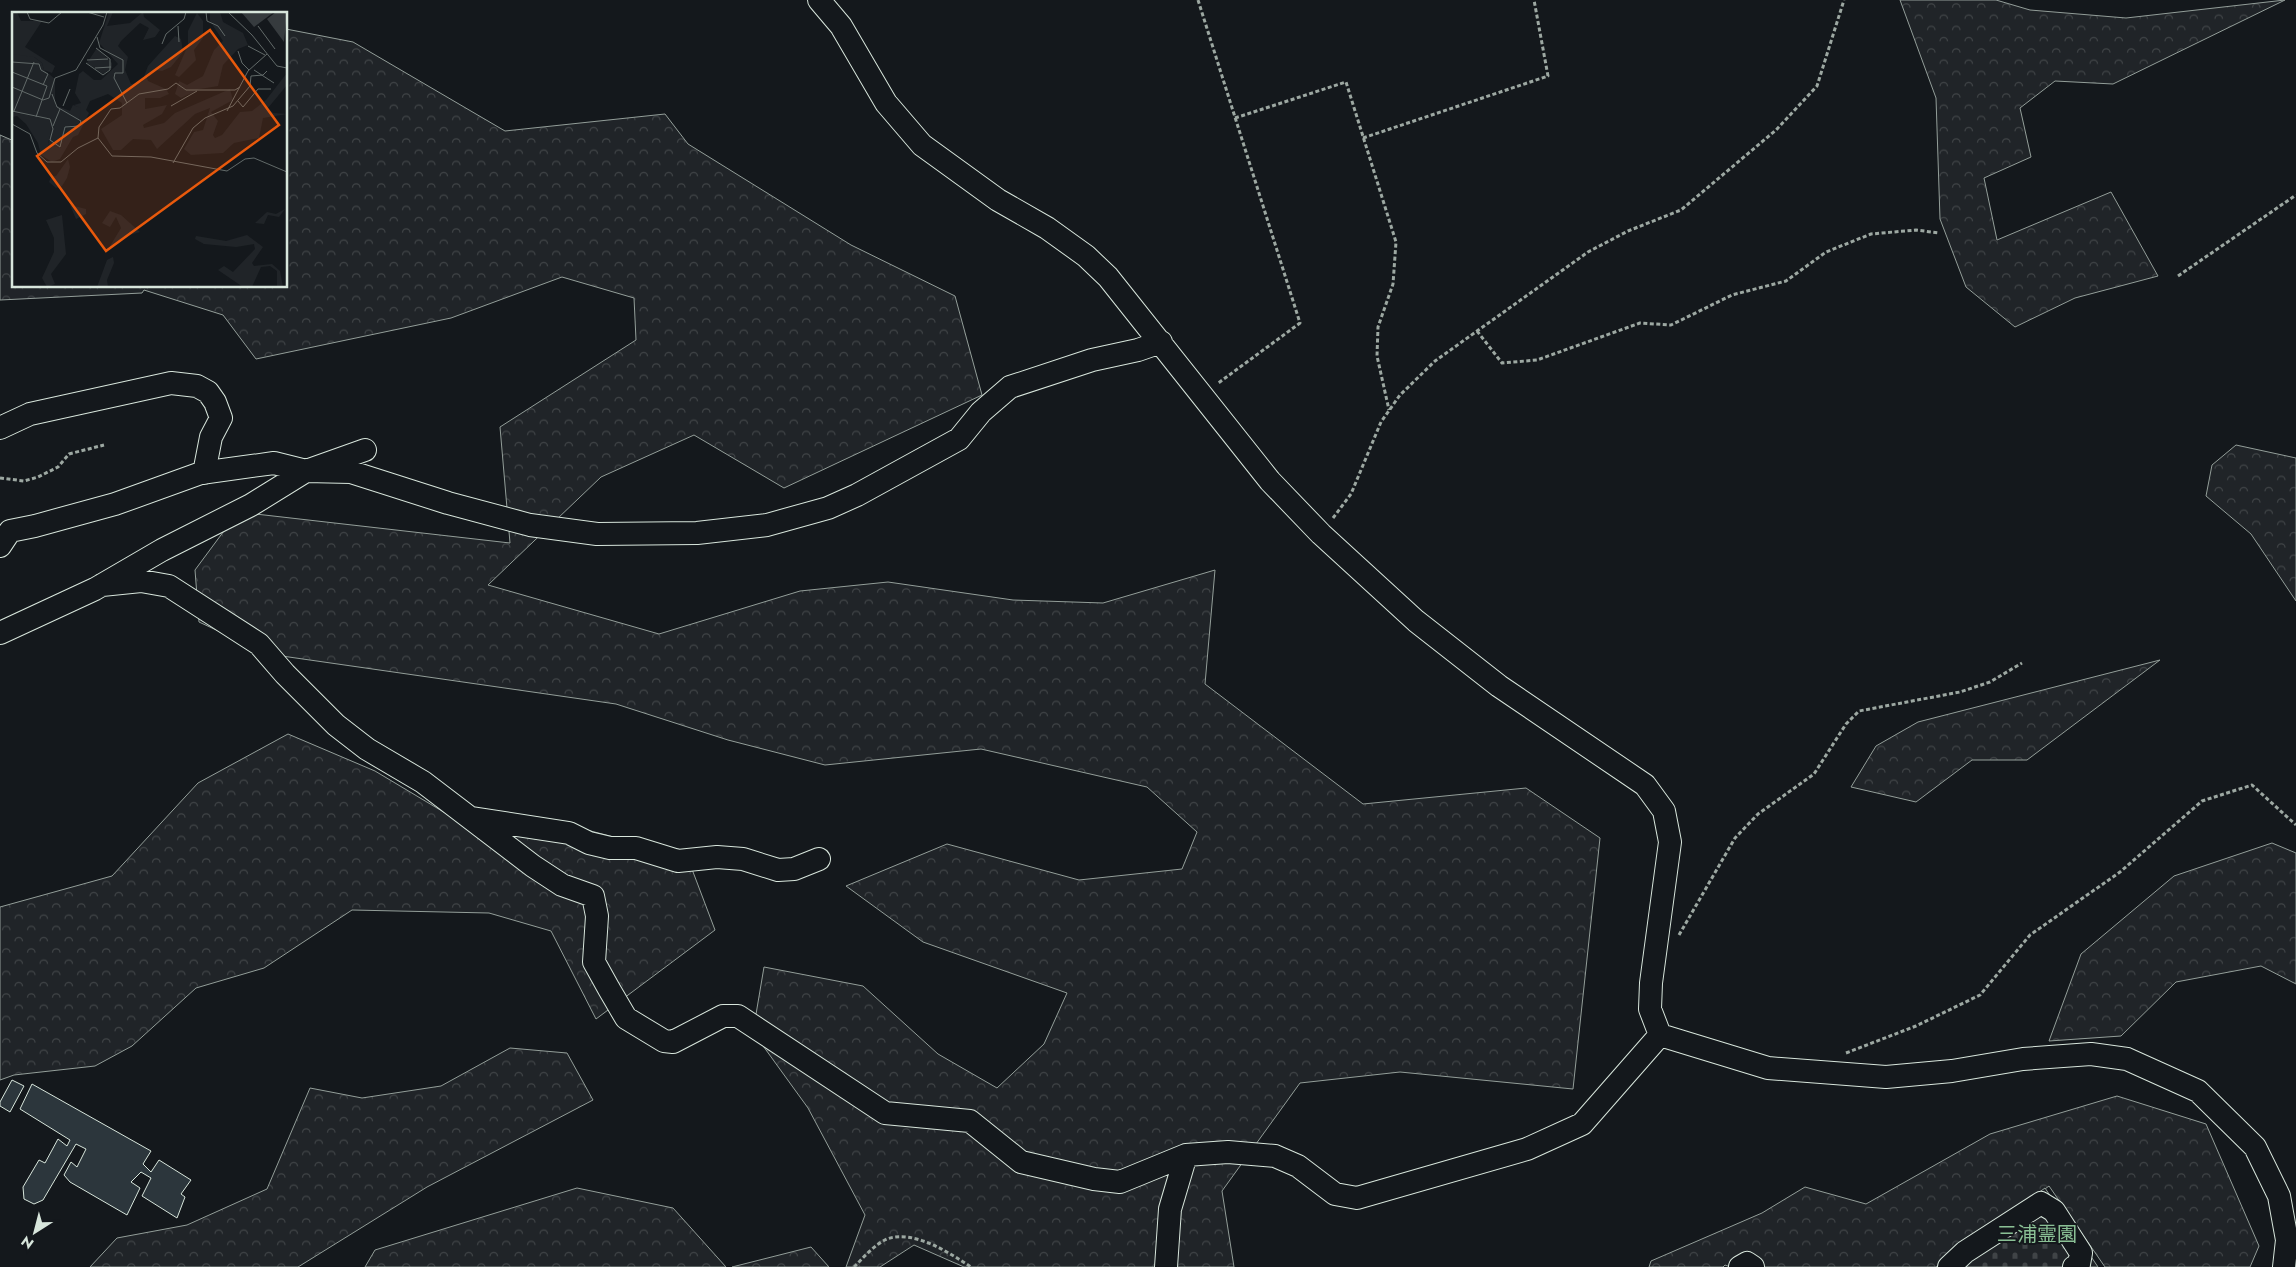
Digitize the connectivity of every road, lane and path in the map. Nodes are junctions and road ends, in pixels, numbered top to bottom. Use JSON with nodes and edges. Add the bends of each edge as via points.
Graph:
{"nodes":[{"id":1,"x":820,"y":0,"type":"edge"},
{"id":2,"x":1198,"y":0,"type":"edge"},
{"id":3,"x":1534,"y":0,"type":"edge"},
{"id":4,"x":1844,"y":0,"type":"edge"},
{"id":5,"x":1235,"y":118,"type":"junction"},
{"id":6,"x":1364,"y":138,"type":"junction"},
{"id":7,"x":2296,"y":196,"type":"edge"},
{"id":8,"x":1939,"y":233,"type":"dead end"},
{"id":9,"x":2178,"y":276,"type":"dead end"},
{"id":10,"x":1477,"y":331,"type":"junction"},
{"id":11,"x":1161,"y":342,"type":"junction"},
{"id":12,"x":1202,"y":394,"type":"junction"},
{"id":13,"x":1389,"y":411,"type":"junction"},
{"id":14,"x":0,"y":428,"type":"edge"},
{"id":15,"x":104,"y":445,"type":"dead end"},
{"id":16,"x":365,"y":450,"type":"dead end"},
{"id":17,"x":306,"y":471,"type":"junction"},
{"id":18,"x":204,"y":473,"type":"junction"},
{"id":19,"x":0,"y":478,"type":"edge"},
{"id":20,"x":1321,"y":534,"type":"junction"},
{"id":21,"x":0,"y":546,"type":"edge"},
{"id":22,"x":102,"y":585,"type":"junction"},
{"id":23,"x":0,"y":633,"type":"edge"},
{"id":24,"x":2022,"y":663,"type":"dead end"},
{"id":25,"x":470,"y":817,"type":"junction"},
{"id":26,"x":2296,"y":825,"type":"edge"},
{"id":27,"x":819,"y":859,"type":"dead end"},
{"id":28,"x":1676,"y":940,"type":"dead end"},
{"id":29,"x":1660,"y":1035,"type":"junction"},
{"id":30,"x":1824,"y":1071,"type":"junction"},
{"id":31,"x":1186,"y":1155,"type":"junction"},
{"id":32,"x":854,"y":1267,"type":"edge"},
{"id":33,"x":971,"y":1267,"type":"edge"},
{"id":34,"x":1166,"y":1267,"type":"edge"},
{"id":35,"x":1740,"y":1267,"type":"edge"},
{"id":36,"x":1753,"y":1267,"type":"edge"},
{"id":37,"x":1950,"y":1267,"type":"edge"},
{"id":38,"x":2074,"y":1267,"type":"edge"},
{"id":39,"x":2284,"y":1267,"type":"edge"}],
"edges":[{"from":1,"to":11,"type":"street","via":[[841,26],[886,103],[922,145],[998,200],[1047,228],[1086,256],[1108,277]]},
{"from":2,"to":5,"type":"path"},
{"from":3,"to":6,"type":"path","via":[[1548,76]]},
{"from":4,"to":10,"type":"path","via":[[1817,86],[1776,130],[1681,210],[1628,231],[1588,252]]},
{"from":5,"to":6,"type":"path","via":[[1346,82]]},
{"from":5,"to":12,"type":"path","via":[[1300,323]]},
{"from":6,"to":13,"type":"path","via":[[1396,242],[1393,284],[1378,327],[1377,356]]},
{"from":7,"to":9,"type":"path"},
{"from":8,"to":10,"type":"path","via":[[1916,230],[1871,234],[1826,252],[1786,281],[1732,294],[1671,325],[1640,323],[1537,360],[1502,362]]},
{"from":10,"to":13,"type":"path","via":[[1435,361],[1400,395]]},
{"from":11,"to":12,"type":"street"},
{"from":11,"to":17,"type":"street","via":[[1010,387],[981,412],[959,439],[828,508],[767,525],[697,533],[597,534],[530,525],[351,472]]},
{"from":12,"to":20,"type":"street","via":[[1270,481]]},
{"from":13,"to":20,"type":"path","via":[[1381,422],[1351,494]]},
{"from":14,"to":18,"type":"street","via":[[30,414],[171,383],[197,386],[208,392],[221,418],[211,437]]},
{"from":15,"to":19,"type":"path","via":[[70,454],[58,467],[38,477],[24,481]]},
{"from":16,"to":17,"type":"street"},
{"from":17,"to":18,"type":"street","via":[[274,463]]},
{"from":17,"to":22,"type":"street","via":[[251,505]]},
{"from":18,"to":21,"type":"street","via":[[115,504],[10,531]]},
{"from":20,"to":29,"type":"street","via":[[1416,621],[1499,686],[1646,785],[1664,811],[1670,842],[1657,929],[1650,1009]]},
{"from":22,"to":23,"type":"street"},
{"from":22,"to":25,"type":"street","via":[[141,581],[169,586],[259,644],[336,725]]},
{"from":24,"to":28,"type":"path","via":[[1990,682],[1960,692],[1859,711],[1846,724],[1814,774],[1758,814],[1735,838]]},
{"from":25,"to":27,"type":"street","via":[[569,833],[603,847],[636,848],[678,861],[717,857],[743,859],[778,870],[794,869]]},
{"from":25,"to":31,"type":"street","via":[[562,885],[593,896],[597,916],[594,962],[626,1018],[664,1041],[673,1042],[723,1016],[738,1016],[885,1113],[970,1121],[1021,1162],[1094,1179],[1120,1182]]},
{"from":26,"to":30,"type":"path","via":[[2252,785],[2202,801],[2120,872],[2030,935],[1980,996],[1916,1026],[1840,1054]]},
{"from":29,"to":30,"type":"street","via":[[1768,1068]]},
{"from":29,"to":31,"type":"street","via":[[1582,1124],[1527,1149],[1357,1198],[1335,1194],[1298,1166],[1274,1156],[1228,1152]]},
{"from":30,"to":39,"type":"street","via":[[1886,1078],[2023,1059],[2091,1054],[2127,1059],[2198,1091],[2255,1147],[2280,1196],[2287,1240]]},
{"from":31,"to":34,"type":"street","via":[[1170,1209]]},
{"from":32,"to":33,"type":"path","via":[[875,1246],[889,1238],[905,1238],[946,1250]]},
{"from":35,"to":36,"type":"street","via":[[1747,1263]]},
{"from":37,"to":38,"type":"street","via":[[1966,1252],[2041,1202],[2054,1211],[2081,1253],[2079,1264]]}]}
